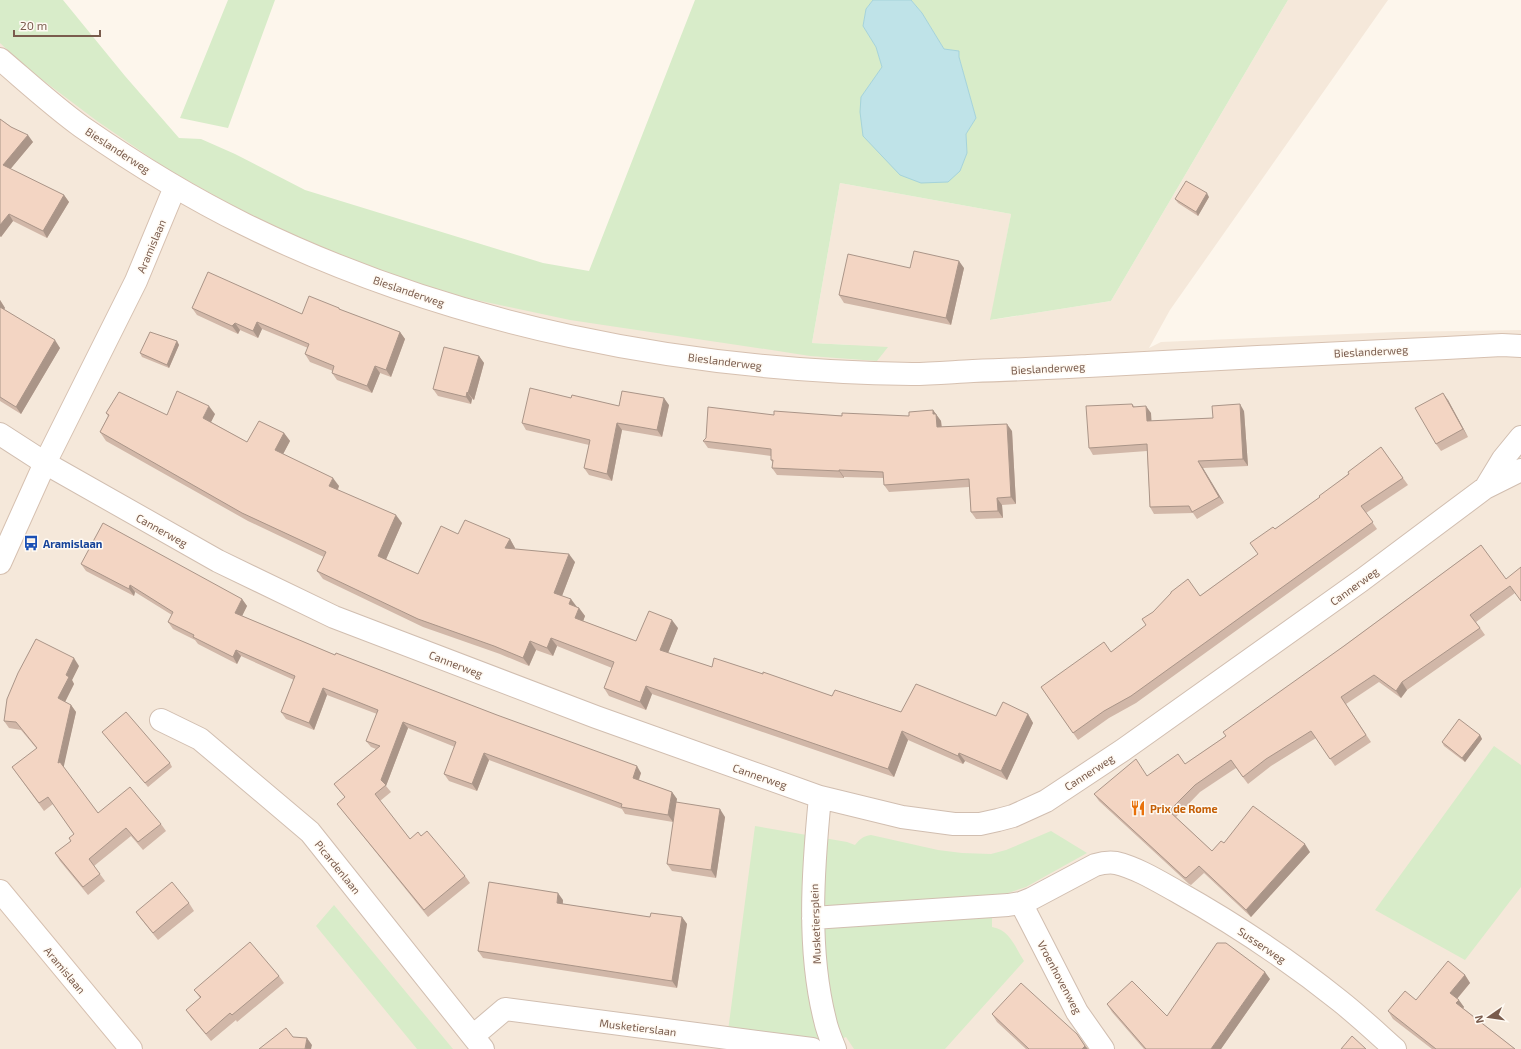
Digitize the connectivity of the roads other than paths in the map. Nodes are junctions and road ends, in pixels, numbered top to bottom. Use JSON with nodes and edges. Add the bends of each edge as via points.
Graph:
{"nodes":[{"id":1,"x":0,"y":59,"type":"edge"},
{"id":2,"x":175,"y":187,"type":"junction"},
{"id":3,"x":1521,"y":346,"type":"edge"},
{"id":4,"x":0,"y":434,"type":"edge"},
{"id":5,"x":1521,"y":437,"type":"edge"},
{"id":6,"x":45,"y":463,"type":"junction"},
{"id":7,"x":1521,"y":470,"type":"edge"},
{"id":8,"x":1485,"y":488,"type":"junction"},
{"id":9,"x":0,"y":564,"type":"edge"},
{"id":10,"x":161,"y":720,"type":"dead end"},
{"id":11,"x":820,"y":797,"type":"junction"},
{"id":12,"x":0,"y":891,"type":"edge"},
{"id":13,"x":1021,"y":902,"type":"junction"},
{"id":14,"x":813,"y":918,"type":"junction"},
{"id":15,"x":478,"y":1043,"type":"edge"},
{"id":16,"x":131,"y":1049,"type":"edge"},
{"id":17,"x":812,"y":1049,"type":"edge"},
{"id":18,"x":835,"y":1049,"type":"edge"},
{"id":19,"x":1103,"y":1049,"type":"edge"},
{"id":20,"x":1395,"y":1049,"type":"edge"}],
"edges":[{"from":1,"to":2,"type":"street","name":"Bieslanderweg","via":[[83,128]]},
{"from":2,"to":3,"type":"street","name":"Bieslanderweg","via":[[246,225],[299,249],[356,273],[442,303],[616,346],[742,364],[826,371],[916,374]]},
{"from":2,"to":6,"type":"street","name":"Aramislaan","via":[[136,280]]},
{"from":4,"to":6,"type":"street","name":"Cannerweg"},
{"from":5,"to":8,"type":"street","name":"Cannerweg"},
{"from":6,"to":9,"type":"street","name":"Aramislaan"},
{"from":6,"to":11,"type":"street","name":"Cannerweg","via":[[218,561],[334,617],[596,717]]},
{"from":7,"to":8,"type":"street","name":"Cannerweg"},
{"from":8,"to":11,"type":"street","name":"Cannerweg","via":[[1362,580],[1124,750],[1046,801],[998,820],[980,824],[954,824],[902,816]]},
{"from":10,"to":15,"type":"street","name":"Picardenlaan","via":[[200,739],[310,832]]},
{"from":11,"to":14,"type":"street","name":"Musketiersplein","via":[[814,857]]},
{"from":12,"to":16,"type":"street","name":"Aramislaan"},
{"from":13,"to":14,"type":"street"},
{"from":13,"to":19,"type":"street","name":"Vroenhovenweg","via":[[1077,1012]]},
{"from":13,"to":20,"type":"street","name":"Susserweg","via":[[1095,865],[1115,863],[1132,869],[1238,928],[1341,1001]]},
{"from":14,"to":18,"type":"street","name":"Musketiersplein","via":[[820,996]]},
{"from":15,"to":17,"type":"street","name":"Musketierslaan","via":[[505,1010]]}]}
